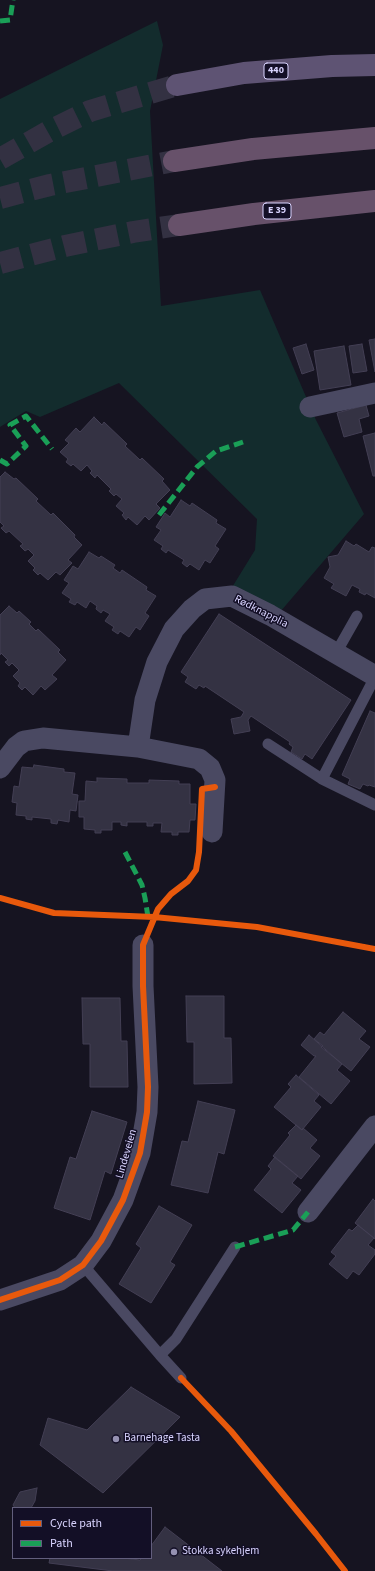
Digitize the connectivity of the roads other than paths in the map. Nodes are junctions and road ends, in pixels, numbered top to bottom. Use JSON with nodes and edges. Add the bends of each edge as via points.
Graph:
{"nodes":[{"id":1,"x":375,"y":65,"type":"edge"},
{"id":2,"x":177,"y":85,"type":"tunnel mouth"},
{"id":3,"x":375,"y":138,"type":"edge"},
{"id":4,"x":174,"y":161,"type":"tunnel mouth"},
{"id":5,"x":375,"y":201,"type":"edge"},
{"id":6,"x":179,"y":225,"type":"tunnel mouth"},
{"id":7,"x":375,"y":393,"type":"edge"},
{"id":8,"x":310,"y":407,"type":"dead end"},
{"id":9,"x":357,"y":616,"type":"dead end"},
{"id":10,"x":336,"y":653,"type":"junction"},
{"id":11,"x":375,"y":676,"type":"edge"},
{"id":12,"x":268,"y":744,"type":"dead end"},
{"id":13,"x":138,"y":747,"type":"junction"},
{"id":14,"x":0,"y":768,"type":"edge"},
{"id":15,"x":322,"y":779,"type":"junction"},
{"id":16,"x":375,"y":805,"type":"edge"},
{"id":17,"x":212,"y":832,"type":"dead end"},
{"id":18,"x":143,"y":945,"type":"dead end"},
{"id":19,"x":375,"y":1126,"type":"edge"},
{"id":20,"x":308,"y":1212,"type":"dead end"},
{"id":21,"x":235,"y":1247,"type":"dead end"},
{"id":22,"x":83,"y":1265,"type":"junction"},
{"id":23,"x":0,"y":1300,"type":"edge"},
{"id":24,"x":160,"y":1354,"type":"junction"},
{"id":25,"x":181,"y":1378,"type":"dead end"}],
"edges":[{"from":1,"to":2,"type":"main road","number":"440","via":[[244,73]]},
{"from":3,"to":4,"type":"highway","via":[[253,149]]},
{"from":5,"to":6,"type":"highway","number":"E 39"},
{"from":7,"to":8,"type":"street"},
{"from":9,"to":10,"type":"lane"},
{"from":10,"to":11,"type":"street","name":"Rødknapplia"},
{"from":10,"to":13,"type":"street","name":"Rødknapplia","via":[[232,596],[205,599],[174,629],[157,662],[145,700]]},
{"from":11,"to":15,"type":"lane"},
{"from":12,"to":15,"type":"lane"},
{"from":13,"to":14,"type":"street","via":[[34,739],[24,741],[16,747]]},
{"from":13,"to":17,"type":"street","via":[[188,756],[205,762],[215,780]]},
{"from":15,"to":16,"type":"lane"},
{"from":18,"to":22,"type":"street","name":"Lindeveien","via":[[148,1087],[144,1135],[123,1200],[102,1241]]},
{"from":19,"to":20,"type":"street"},
{"from":21,"to":24,"type":"lane","via":[[176,1339]]},
{"from":22,"to":23,"type":"street","name":"Lindeveien","via":[[60,1280]]},
{"from":22,"to":24,"type":"lane"},
{"from":24,"to":25,"type":"lane"}]}
